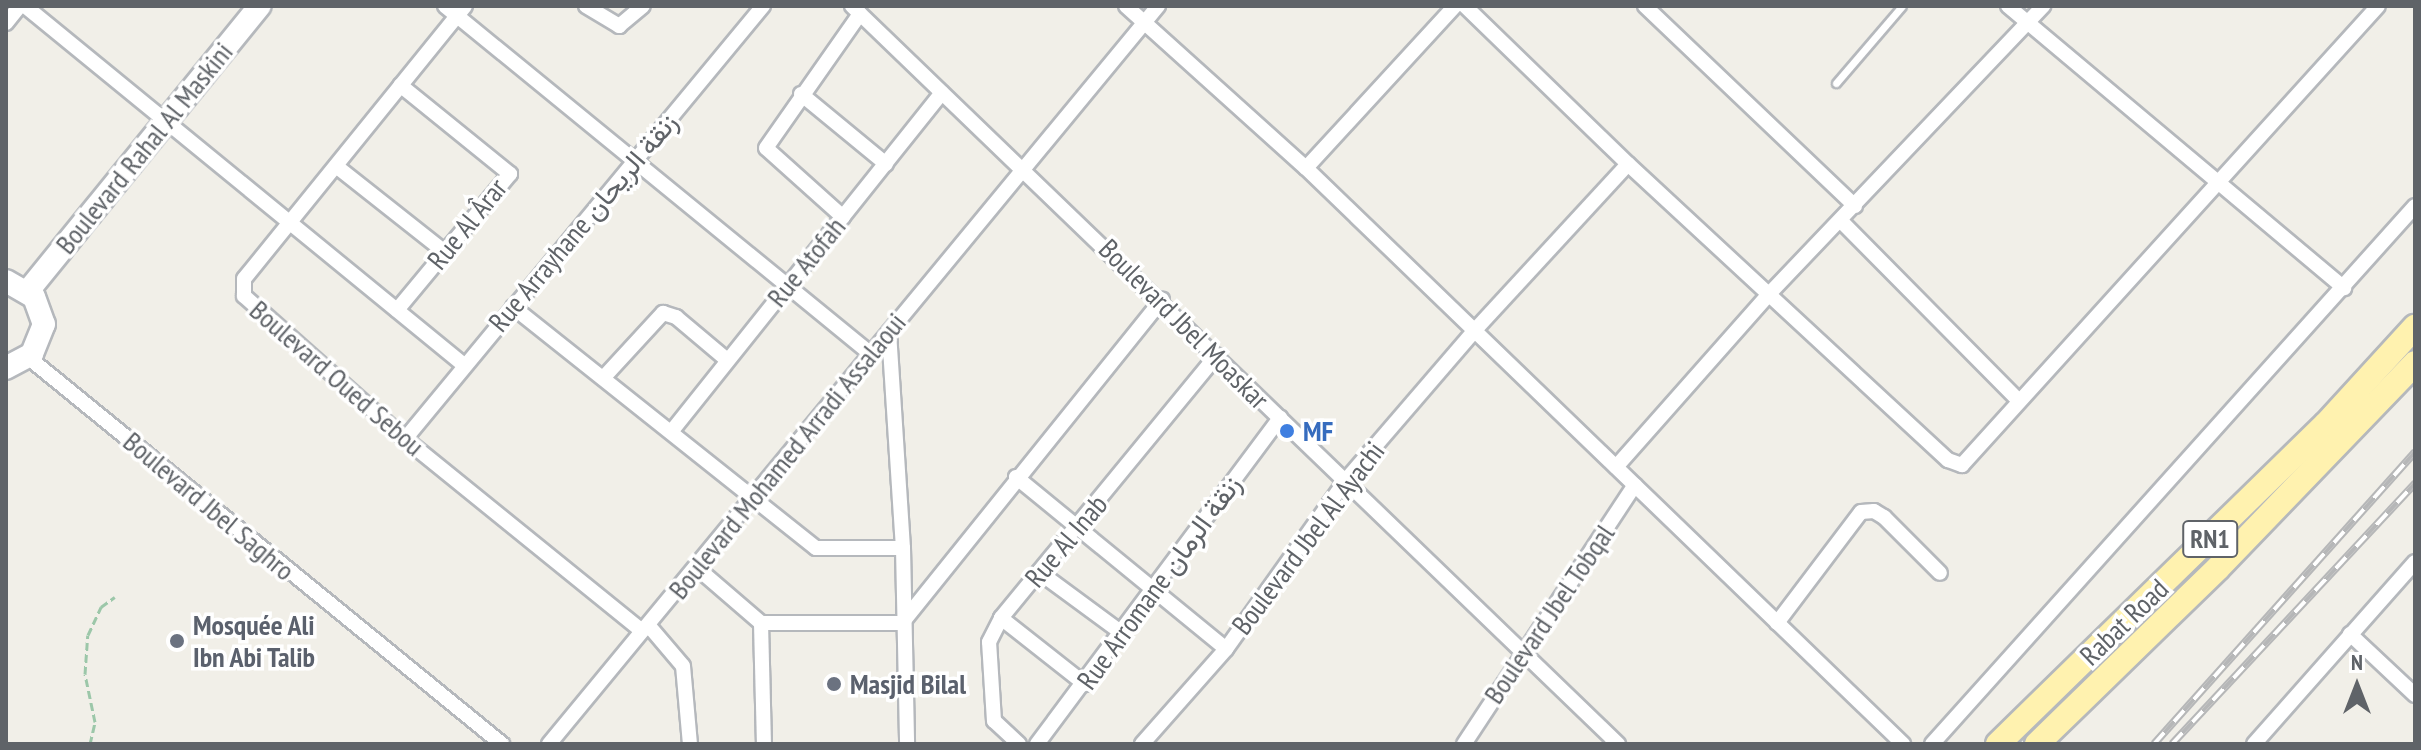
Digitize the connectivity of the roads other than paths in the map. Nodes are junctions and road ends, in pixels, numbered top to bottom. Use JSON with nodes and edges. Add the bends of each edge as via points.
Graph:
{"nodes":[{"id":1,"x":22,"y":6,"type":"edge"},
{"id":2,"x":260,"y":6,"type":"edge"},
{"id":3,"x":586,"y":6,"type":"edge"},
{"id":4,"x":643,"y":6,"type":"edge"},
{"id":5,"x":763,"y":6,"type":"edge"},
{"id":6,"x":1126,"y":6,"type":"edge"},
{"id":7,"x":1158,"y":6,"type":"edge"},
{"id":8,"x":1455,"y":6,"type":"edge"},
{"id":9,"x":1465,"y":6,"type":"edge"},
{"id":10,"x":1645,"y":6,"type":"edge"},
{"id":11,"x":1902,"y":6,"type":"edge"},
{"id":12,"x":2008,"y":6,"type":"edge"},
{"id":13,"x":2043,"y":6,"type":"edge"},
{"id":14,"x":2378,"y":6,"type":"edge"},
{"id":15,"x":456,"y":9,"type":"edge"},
{"id":16,"x":856,"y":10,"type":"edge"},
{"id":17,"x":6,"y":23,"type":"edge"},
{"id":18,"x":1144,"y":23,"type":"junction"},
{"id":19,"x":2027,"y":23,"type":"junction"},
{"id":20,"x":1836,"y":83,"type":"dead end"},
{"id":21,"x":400,"y":85,"type":"junction"},
{"id":22,"x":942,"y":93,"type":"junction"},
{"id":23,"x":801,"y":94,"type":"junction"},
{"id":24,"x":165,"y":122,"type":"junction"},
{"id":25,"x":636,"y":158,"type":"junction"},
{"id":26,"x":886,"y":164,"type":"junction"},
{"id":27,"x":1628,"y":164,"type":"junction"},
{"id":28,"x":336,"y":166,"type":"junction"},
{"id":29,"x":1023,"y":166,"type":"junction"},
{"id":30,"x":1306,"y":168,"type":"junction"},
{"id":31,"x":2218,"y":181,"type":"junction"},
{"id":32,"x":1855,"y":206,"type":"junction"},
{"id":33,"x":2415,"y":206,"type":"edge"},
{"id":34,"x":843,"y":217,"type":"junction"},
{"id":35,"x":1841,"y":221,"type":"junction"},
{"id":36,"x":288,"y":222,"type":"junction"},
{"id":37,"x":445,"y":252,"type":"junction"},
{"id":38,"x":6,"y":281,"type":"edge"},
{"id":39,"x":788,"y":283,"type":"junction"},
{"id":40,"x":2344,"y":288,"type":"junction"},
{"id":41,"x":28,"y":291,"type":"junction"},
{"id":42,"x":1769,"y":294,"type":"junction"},
{"id":43,"x":1162,"y":300,"type":"junction"},
{"id":44,"x":513,"y":307,"type":"junction"},
{"id":45,"x":397,"y":310,"type":"junction"},
{"id":46,"x":2415,"y":327,"type":"edge"},
{"id":47,"x":1474,"y":331,"type":"junction"},
{"id":48,"x":889,"y":332,"type":"junction"},
{"id":49,"x":871,"y":354,"type":"junction"},
{"id":50,"x":1217,"y":355,"type":"junction"},
{"id":51,"x":29,"y":358,"type":"junction"},
{"id":52,"x":727,"y":360,"type":"junction"},
{"id":53,"x":2415,"y":363,"type":"edge"},
{"id":54,"x":464,"y":365,"type":"junction"},
{"id":55,"x":6,"y":368,"type":"edge"},
{"id":56,"x":605,"y":376,"type":"junction"},
{"id":57,"x":2019,"y":401,"type":"junction"},
{"id":58,"x":1280,"y":418,"type":"junction"},
{"id":59,"x":671,"y":432,"type":"junction"},
{"id":60,"x":405,"y":439,"type":"junction"},
{"id":61,"x":1616,"y":467,"type":"junction"},
{"id":62,"x":1016,"y":477,"type":"junction"},
{"id":63,"x":1346,"y":480,"type":"junction"},
{"id":64,"x":1635,"y":485,"type":"junction"},
{"id":65,"x":753,"y":497,"type":"junction"},
{"id":66,"x":1078,"y":529,"type":"junction"},
{"id":67,"x":903,"y":548,"type":"junction"},
{"id":68,"x":2415,"y":562,"type":"edge"},
{"id":69,"x":696,"y":567,"type":"junction"},
{"id":70,"x":1039,"y":572,"type":"junction"},
{"id":71,"x":1940,"y":573,"type":"dead end"},
{"id":72,"x":1155,"y":589,"type":"junction"},
{"id":73,"x":1001,"y":618,"type":"junction"},
{"id":74,"x":761,"y":623,"type":"junction"},
{"id":75,"x":902,"y":623,"type":"junction"},
{"id":76,"x":1777,"y":623,"type":"junction"},
{"id":77,"x":646,"y":629,"type":"junction"},
{"id":78,"x":1123,"y":634,"type":"junction"},
{"id":79,"x":2350,"y":634,"type":"junction"},
{"id":80,"x":1226,"y":649,"type":"junction"},
{"id":81,"x":1523,"y":653,"type":"junction"},
{"id":82,"x":1085,"y":684,"type":"junction"},
{"id":83,"x":2415,"y":695,"type":"edge"},
{"id":84,"x":502,"y":744,"type":"edge"},
{"id":85,"x":549,"y":744,"type":"edge"},
{"id":86,"x":690,"y":744,"type":"edge"},
{"id":87,"x":764,"y":744,"type":"edge"},
{"id":88,"x":907,"y":744,"type":"edge"},
{"id":89,"x":1019,"y":744,"type":"edge"},
{"id":90,"x":1037,"y":744,"type":"edge"},
{"id":91,"x":1142,"y":744,"type":"edge"},
{"id":92,"x":1464,"y":744,"type":"edge"},
{"id":93,"x":1618,"y":744,"type":"edge"},
{"id":94,"x":1903,"y":744,"type":"edge"},
{"id":95,"x":1932,"y":744,"type":"edge"},
{"id":96,"x":1998,"y":744,"type":"edge"},
{"id":97,"x":2037,"y":744,"type":"edge"},
{"id":98,"x":2254,"y":744,"type":"edge"}],
"edges":[{"from":1,"to":17,"type":"street"},
{"from":1,"to":24,"type":"street"},
{"from":2,"to":24,"type":"street","name":"Boulevard Rahal Al Maskini"},
{"from":3,"to":4,"type":"street","via":[[619,26]]},
{"from":5,"to":25,"type":"street","name":"Rue Arrayhane زنقة الريحان"},
{"from":6,"to":18,"type":"street"},
{"from":7,"to":18,"type":"street","name":"Boulevard Mohamed Arradi Assalaoui"},
{"from":8,"to":30,"type":"street"},
{"from":9,"to":27,"type":"street"},
{"from":10,"to":32,"type":"street"},
{"from":11,"to":20,"type":"lane"},
{"from":12,"to":19,"type":"street"},
{"from":13,"to":19,"type":"street"},
{"from":14,"to":31,"type":"street"},
{"from":15,"to":21,"type":"street","name":"Boulevard Oued Sebou"},
{"from":15,"to":25,"type":"street"},
{"from":16,"to":22,"type":"street","name":"Boulevard Jbel Moaskar"},
{"from":16,"to":23,"type":"street"},
{"from":18,"to":29,"type":"street","name":"Boulevard Mohamed Arradi Assalaoui"},
{"from":18,"to":30,"type":"street"},
{"from":19,"to":31,"type":"street"},
{"from":19,"to":32,"type":"street"},
{"from":21,"to":28,"type":"street","name":"Boulevard Oued Sebou"},
{"from":21,"to":37,"type":"street","name":"Rue Al Ârar","via":[[510,171]]},
{"from":22,"to":26,"type":"street","name":"Rue Atofah"},
{"from":22,"to":29,"type":"street","name":"Boulevard Jbel Moaskar"},
{"from":23,"to":26,"type":"street"},
{"from":23,"to":34,"type":"street","via":[[766,151]]},
{"from":24,"to":36,"type":"street"},
{"from":24,"to":41,"type":"street","name":"Boulevard Rahal Al Maskini"},
{"from":25,"to":39,"type":"street"},
{"from":25,"to":44,"type":"street","name":"Rue Arrayhane زنقة الريحان"},
{"from":26,"to":34,"type":"street","name":"Rue Atofah"},
{"from":27,"to":42,"type":"street"},
{"from":27,"to":47,"type":"street","name":"Boulevard Jbel Al Ayachi"},
{"from":28,"to":36,"type":"street","name":"Boulevard Oued Sebou"},
{"from":28,"to":37,"type":"street"},
{"from":29,"to":43,"type":"street","name":"Boulevard Jbel Moaskar"},
{"from":29,"to":48,"type":"street","name":"Boulevard Mohamed Arradi Assalaoui"},
{"from":30,"to":47,"type":"street"},
{"from":31,"to":40,"type":"street"},
{"from":31,"to":57,"type":"street"},
{"from":32,"to":35,"type":"street"},
{"from":33,"to":40,"type":"street"},
{"from":34,"to":39,"type":"street","name":"Rue Atofah"},
{"from":35,"to":42,"type":"street"},
{"from":35,"to":57,"type":"street"},
{"from":36,"to":45,"type":"street"},
{"from":36,"to":60,"type":"street","name":"Boulevard Oued Sebou","via":[[244,279],[246,301]]},
{"from":37,"to":45,"type":"street","name":"Rue Al Ârar"},
{"from":38,"to":41,"type":"street"},
{"from":39,"to":49,"type":"street"},
{"from":39,"to":52,"type":"street","name":"Rue Atofah"},
{"from":40,"to":95,"type":"street"},
{"from":41,"to":51,"type":"street","via":[[44,324]]},
{"from":42,"to":57,"type":"street","via":[[1955,464],[1968,464]]},
{"from":42,"to":61,"type":"street"},
{"from":43,"to":50,"type":"street","name":"Boulevard Jbel Moaskar"},
{"from":43,"to":62,"type":"street"},
{"from":44,"to":54,"type":"street","name":"Rue Arrayhane زنقة الريحان"},
{"from":44,"to":56,"type":"street"},
{"from":45,"to":54,"type":"street"},
{"from":46,"to":96,"type":"main road","name":"Rabat Road","number":"RN1","via":[[2315,435]]},
{"from":47,"to":61,"type":"street"},
{"from":47,"to":63,"type":"street","name":"Boulevard Jbel Al Ayachi"},
{"from":48,"to":49,"type":"street","name":"Boulevard Mohamed Arradi Assalaoui"},
{"from":48,"to":67,"type":"street"},
{"from":49,"to":65,"type":"street","name":"Boulevard Mohamed Arradi Assalaoui"},
{"from":50,"to":58,"type":"street","name":"Boulevard Jbel Moaskar"},
{"from":50,"to":66,"type":"street","name":"Rue Al Inab"},
{"from":51,"to":55,"type":"street"},
{"from":51,"to":84,"type":"street","name":"Boulevard Jbel Saghro"},
{"from":52,"to":56,"type":"street","via":[[676,317],[663,313]]},
{"from":52,"to":59,"type":"street","name":"Rue Atofah"},
{"from":53,"to":97,"type":"main road","name":"Rabat Road","number":"RN1","via":[[2218,568]]},
{"from":54,"to":60,"type":"street","name":"Rue Arrayhane زنقة الريحان"},
{"from":56,"to":59,"type":"street"},
{"from":58,"to":63,"type":"street","name":"Boulevard Jbel Moaskar"},
{"from":58,"to":72,"type":"street","name":"Rue Arromane زنقة الرمان"},
{"from":59,"to":65,"type":"street"},
{"from":60,"to":77,"type":"street","name":"Boulevard Oued Sebou"},
{"from":61,"to":64,"type":"street"},
{"from":62,"to":66,"type":"street"},
{"from":62,"to":75,"type":"street"},
{"from":63,"to":80,"type":"street","name":"Boulevard Jbel Al Ayachi"},
{"from":63,"to":81,"type":"street","name":"Boulevard Jbel Moaskar"},
{"from":64,"to":76,"type":"street"},
{"from":64,"to":81,"type":"street","name":"Boulevard Jbel Tobqal"},
{"from":65,"to":67,"type":"street","via":[[816,548]]},
{"from":65,"to":69,"type":"street","name":"Boulevard Mohamed Arradi Assalaoui"},
{"from":66,"to":70,"type":"street","name":"Rue Al Inab"},
{"from":66,"to":72,"type":"street"},
{"from":67,"to":75,"type":"street"},
{"from":68,"to":79,"type":"street"},
{"from":69,"to":74,"type":"street"},
{"from":69,"to":77,"type":"street","name":"Boulevard Mohamed Arradi Assalaoui"},
{"from":70,"to":73,"type":"street","name":"Rue Al Inab"},
{"from":70,"to":78,"type":"street"},
{"from":71,"to":76,"type":"street","via":[[1884,517],[1861,512]]},
{"from":72,"to":78,"type":"street","name":"Rue Arromane زنقة الرمان"},
{"from":72,"to":80,"type":"street"},
{"from":73,"to":82,"type":"street"},
{"from":73,"to":89,"type":"street","name":"Rue Al Inab","via":[[989,642],[994,721]]},
{"from":74,"to":75,"type":"street"},
{"from":74,"to":87,"type":"street"},
{"from":75,"to":88,"type":"street"},
{"from":76,"to":94,"type":"street"},
{"from":77,"to":85,"type":"street","name":"Boulevard Mohamed Arradi Assalaoui"},
{"from":77,"to":86,"type":"street","name":"Boulevard Oued Sebou","via":[[683,666]]},
{"from":78,"to":82,"type":"street","name":"Rue Arromane زنقة الرمان"},
{"from":79,"to":83,"type":"street"},
{"from":79,"to":98,"type":"street"},
{"from":80,"to":91,"type":"street","name":"Boulevard Jbel Al Ayachi"},
{"from":81,"to":92,"type":"street","name":"Boulevard Jbel Tobqal"},
{"from":81,"to":93,"type":"street","name":"Boulevard Jbel Moaskar"},
{"from":82,"to":90,"type":"street","name":"Rue Arromane زنقة الرمان"}]}
